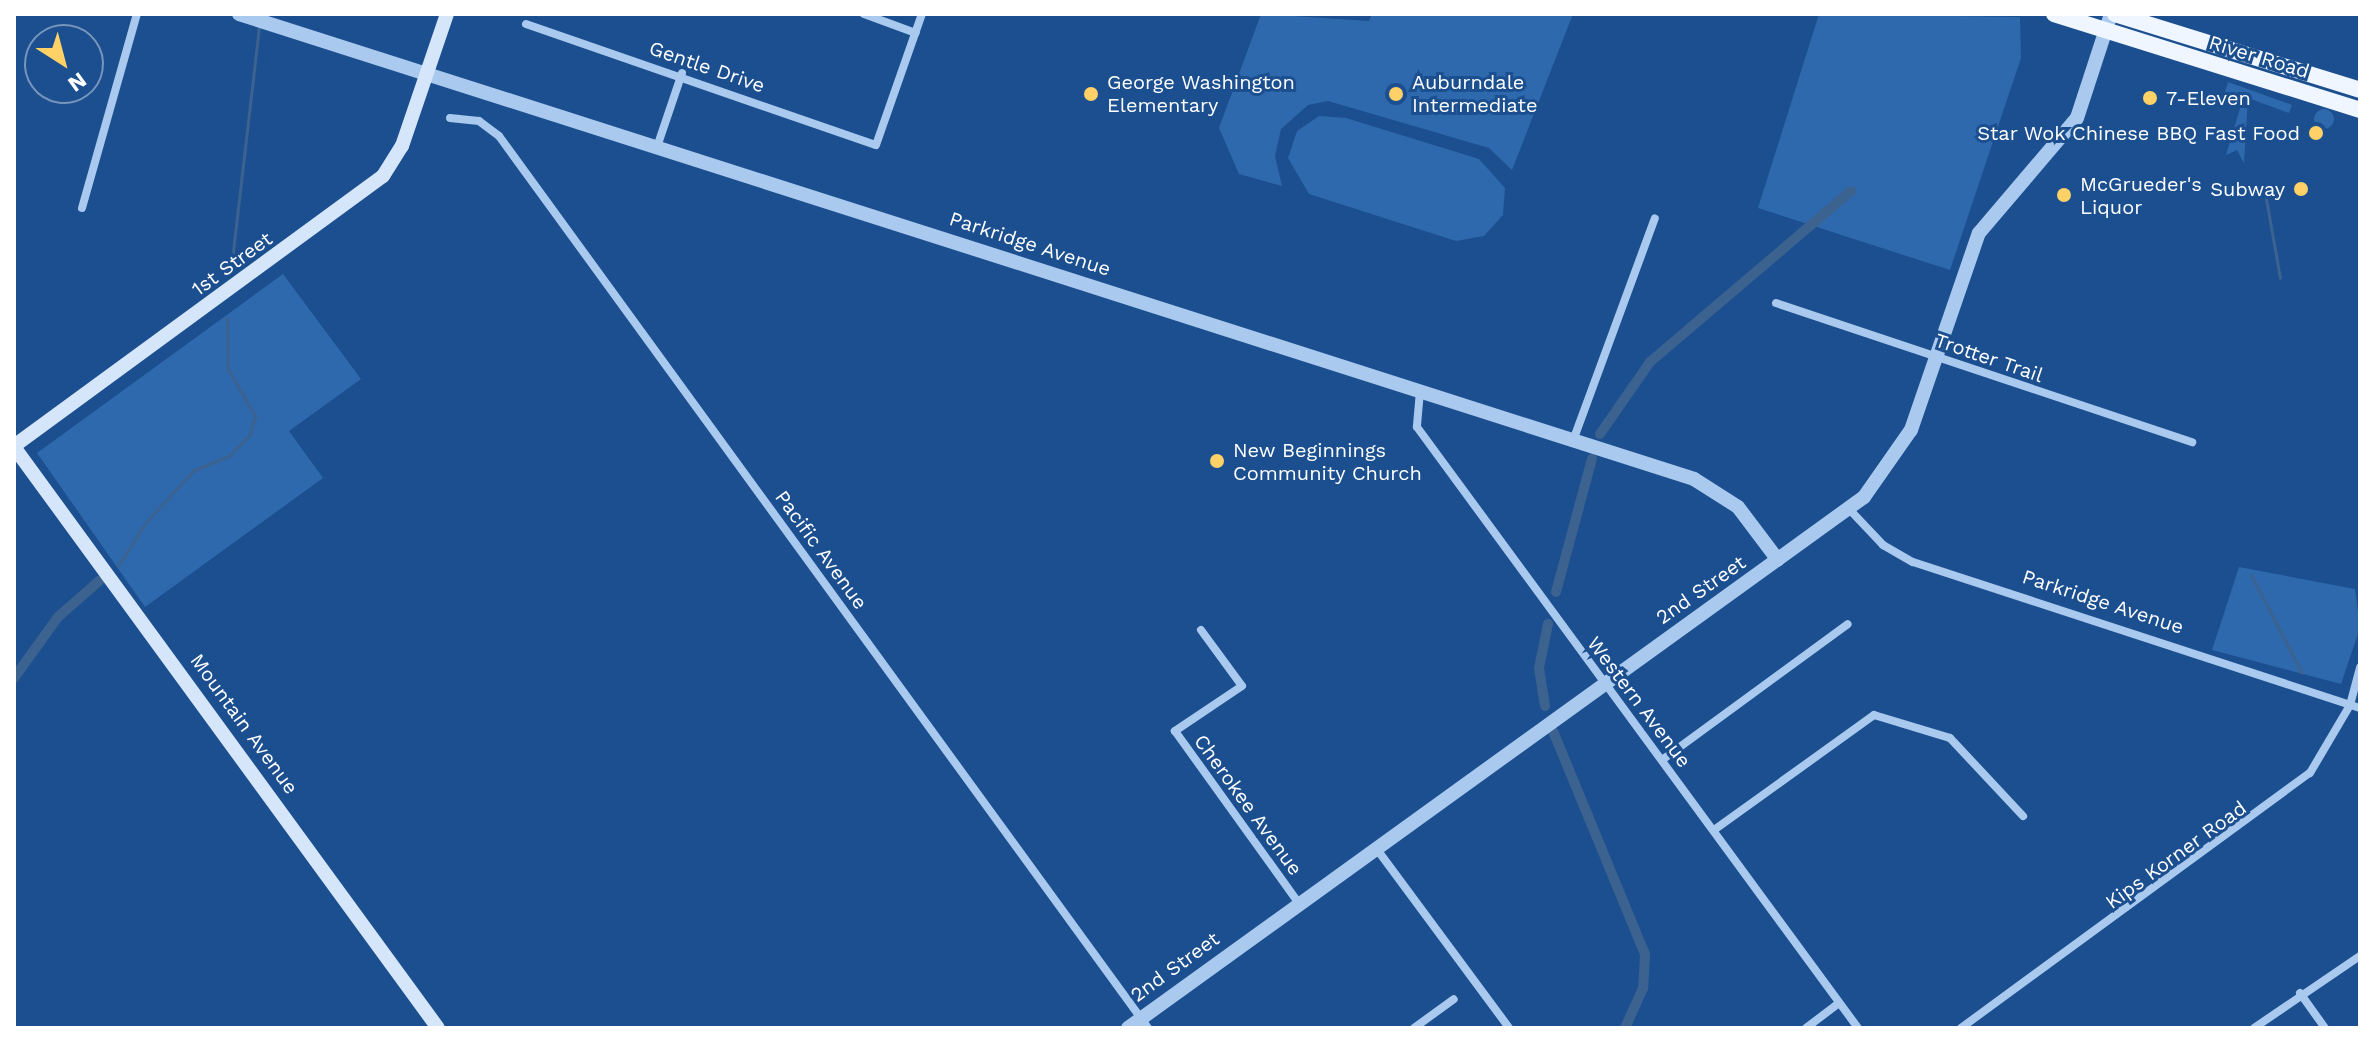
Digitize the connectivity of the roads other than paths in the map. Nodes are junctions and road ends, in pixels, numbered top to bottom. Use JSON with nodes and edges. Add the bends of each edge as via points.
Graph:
{"nodes":[{"id":1,"x":137,"y":14,"type":"edge"},
{"id":2,"x":239,"y":14,"type":"edge"},
{"id":3,"x":447,"y":14,"type":"edge"},
{"id":4,"x":864,"y":14,"type":"edge"},
{"id":5,"x":922,"y":14,"type":"edge"},
{"id":6,"x":2054,"y":14,"type":"edge"},
{"id":7,"x":2111,"y":19,"type":"edge"},
{"id":8,"x":526,"y":24,"type":"dead end"},
{"id":9,"x":916,"y":33,"type":"junction"},
{"id":10,"x":682,"y":73,"type":"junction"},
{"id":11,"x":427,"y":76,"type":"junction"},
{"id":12,"x":2360,"y":90,"type":"edge"},
{"id":13,"x":2360,"y":110,"type":"edge"},
{"id":14,"x":450,"y":118,"type":"dead end"},
{"id":15,"x":657,"y":147,"type":"junction"},
{"id":16,"x":82,"y":208,"type":"dead end"},
{"id":17,"x":1655,"y":218,"type":"dead end"},
{"id":18,"x":1776,"y":303,"type":"dead end"},
{"id":19,"x":1935,"y":358,"type":"junction"},
{"id":20,"x":1420,"y":390,"type":"junction"},
{"id":21,"x":1581,"y":440,"type":"junction"},
{"id":22,"x":2192,"y":442,"type":"dead end"},
{"id":23,"x":14,"y":447,"type":"edge"},
{"id":24,"x":1849,"y":509,"type":"junction"},
{"id":25,"x":1778,"y":560,"type":"junction"},
{"id":26,"x":1848,"y":624,"type":"dead end"},
{"id":27,"x":1201,"y":630,"type":"dead end"},
{"id":28,"x":2360,"y":667,"type":"edge"},
{"id":29,"x":1604,"y":682,"type":"junction"},
{"id":30,"x":2350,"y":705,"type":"junction"},
{"id":31,"x":2360,"y":708,"type":"edge"},
{"id":32,"x":1662,"y":760,"type":"junction"},
{"id":33,"x":2023,"y":816,"type":"dead end"},
{"id":34,"x":1714,"y":830,"type":"junction"},
{"id":35,"x":1376,"y":848,"type":"junction"},
{"id":36,"x":1298,"y":902,"type":"junction"},
{"id":37,"x":2360,"y":956,"type":"edge"},
{"id":38,"x":2300,"y":993,"type":"junction"},
{"id":39,"x":1454,"y":999,"type":"dead end"},
{"id":40,"x":1839,"y":1003,"type":"junction"},
{"id":41,"x":1144,"y":1022,"type":"edge"},
{"id":42,"x":438,"y":1028,"type":"edge"},
{"id":43,"x":1128,"y":1028,"type":"edge"},
{"id":44,"x":1414,"y":1028,"type":"edge"},
{"id":45,"x":1509,"y":1028,"type":"edge"},
{"id":46,"x":1806,"y":1028,"type":"edge"},
{"id":47,"x":1858,"y":1028,"type":"edge"},
{"id":48,"x":1961,"y":1028,"type":"edge"},
{"id":49,"x":2254,"y":1028,"type":"edge"},
{"id":50,"x":2325,"y":1028,"type":"edge"}],
"edges":[{"from":1,"to":16,"type":"street"},
{"from":2,"to":11,"type":"street","name":"Parkridge Avenue"},
{"from":3,"to":11,"type":"main road","name":"1st Street"},
{"from":4,"to":9,"type":"street"},
{"from":5,"to":9,"type":"street"},
{"from":6,"to":7,"type":"main road","name":"River Road"},
{"from":7,"to":12,"type":"main road","name":"River Road"},
{"from":7,"to":13,"type":"main road","name":"River Road"},
{"from":7,"to":19,"type":"street","name":"2nd Street","via":[[2077,118],[1979,233]]},
{"from":8,"to":10,"type":"street","name":"Gentle Drive"},
{"from":9,"to":10,"type":"street","name":"Gentle Drive","via":[[876,145]]},
{"from":10,"to":15,"type":"street"},
{"from":11,"to":15,"type":"street","name":"Parkridge Avenue"},
{"from":11,"to":23,"type":"main road","name":"1st Street","via":[[383,176]]},
{"from":14,"to":41,"type":"street","name":"Pacific Avenue","via":[[479,121],[499,136]]},
{"from":15,"to":20,"type":"street","name":"Parkridge Avenue"},
{"from":17,"to":21,"type":"street"},
{"from":18,"to":19,"type":"street","name":"Trotter Trail"},
{"from":19,"to":22,"type":"street","name":"Trotter Trail"},
{"from":19,"to":24,"type":"street","name":"2nd Street","via":[[1901,451]]},
{"from":20,"to":21,"type":"street","name":"Parkridge Avenue"},
{"from":20,"to":29,"type":"street","name":"Western Avenue","via":[[1417,427]]},
{"from":21,"to":25,"type":"street","name":"Parkridge Avenue","via":[[1710,486],[1738,507]]},
{"from":23,"to":42,"type":"main road","name":"Mountain Avenue"},
{"from":24,"to":25,"type":"street","name":"2nd Street"},
{"from":24,"to":30,"type":"street","name":"Parkridge Avenue","via":[[1883,545],[1913,562]]},
{"from":25,"to":29,"type":"street","name":"2nd Street"},
{"from":26,"to":32,"type":"street"},
{"from":27,"to":36,"type":"street","name":"Cherokee Avenue","via":[[1242,686],[1175,731]]},
{"from":28,"to":30,"type":"street","name":"Kips Korner Road"},
{"from":29,"to":32,"type":"street","name":"Western Avenue"},
{"from":29,"to":35,"type":"street","name":"2nd Street"},
{"from":30,"to":31,"type":"street","name":"Parkridge Avenue"},
{"from":30,"to":48,"type":"street","name":"Kips Korner Road","via":[[2310,773]]},
{"from":32,"to":34,"type":"street","name":"Western Avenue"},
{"from":33,"to":34,"type":"street","via":[[1950,738],[1874,715]]},
{"from":34,"to":40,"type":"street","name":"Western Avenue"},
{"from":35,"to":36,"type":"street","name":"2nd Street"},
{"from":35,"to":45,"type":"street"},
{"from":36,"to":41,"type":"street","name":"2nd Street"},
{"from":37,"to":38,"type":"street"},
{"from":38,"to":49,"type":"street"},
{"from":38,"to":50,"type":"street"},
{"from":39,"to":44,"type":"street"},
{"from":40,"to":46,"type":"street"},
{"from":40,"to":47,"type":"street","name":"Western Avenue"},
{"from":41,"to":43,"type":"street","name":"2nd Street"}]}
